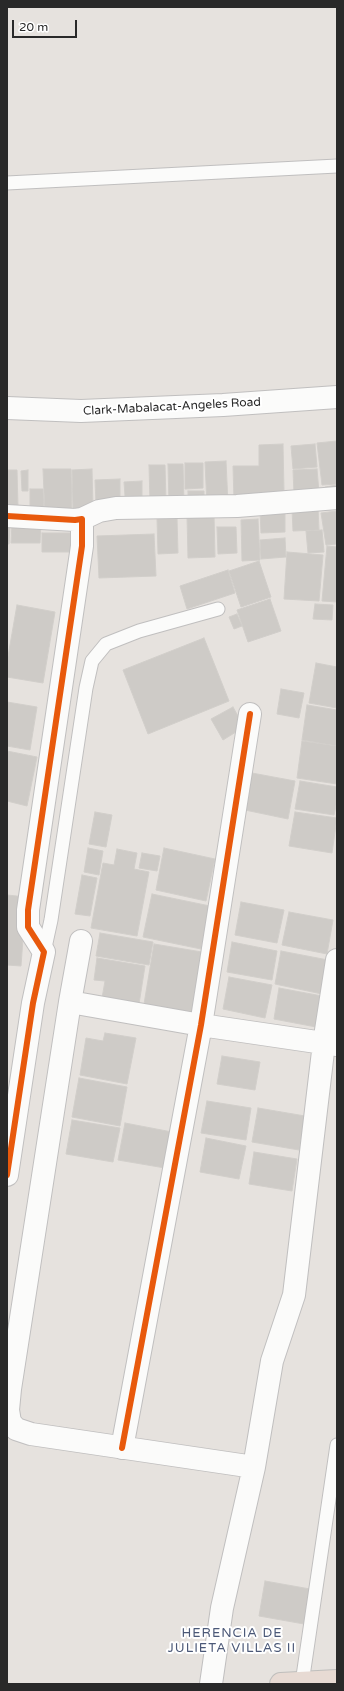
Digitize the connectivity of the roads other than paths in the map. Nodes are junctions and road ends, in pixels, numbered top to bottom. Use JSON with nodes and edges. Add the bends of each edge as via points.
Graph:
{"nodes":[{"id":1,"x":337,"y":166,"type":"edge"},
{"id":2,"x":7,"y":183,"type":"edge"},
{"id":3,"x":337,"y":397,"type":"edge"},
{"id":4,"x":7,"y":408,"type":"edge"},
{"id":5,"x":337,"y":498,"type":"edge"},
{"id":6,"x":7,"y":516,"type":"edge"},
{"id":7,"x":82,"y":519,"type":"junction"},
{"id":8,"x":218,"y":609,"type":"dead end"},
{"id":9,"x":250,"y":714,"type":"dead end"},
{"id":10,"x":81,"y":941,"type":"dead end"},
{"id":11,"x":44,"y":952,"type":"junction"},
{"id":12,"x":337,"y":960,"type":"edge"},
{"id":13,"x":70,"y":1002,"type":"junction"},
{"id":14,"x":201,"y":1024,"type":"junction"},
{"id":15,"x":330,"y":1044,"type":"edge"},
{"id":16,"x":7,"y":1175,"type":"edge"},
{"id":17,"x":337,"y":1445,"type":"edge"},
{"id":18,"x":122,"y":1448,"type":"junction"},
{"id":19,"x":254,"y":1467,"type":"junction"},
{"id":20,"x":337,"y":1681,"type":"edge"},
{"id":21,"x":302,"y":1683,"type":"edge"},
{"id":22,"x":211,"y":1684,"type":"edge"},
{"id":23,"x":281,"y":1684,"type":"edge"}],
"edges":[{"from":1,"to":2,"type":"lane"},
{"from":3,"to":4,"type":"street","name":"Clark-Mabalacat-Angeles Road","via":[[81,411]]},
{"from":5,"to":7,"type":"street","via":[[237,506],[116,508],[100,511]]},
{"from":6,"to":7,"type":"street"},
{"from":7,"to":11,"type":"street","via":[[82,546],[28,910],[28,927]]},
{"from":8,"to":11,"type":"lane","via":[[139,631],[106,644],[92,661]]},
{"from":9,"to":14,"type":"street"},
{"from":10,"to":13,"type":"street"},
{"from":11,"to":16,"type":"street","via":[[33,1003]]},
{"from":12,"to":15,"type":"street"},
{"from":13,"to":14,"type":"street"},
{"from":13,"to":18,"type":"street","via":[[8,1410],[10,1422],[16,1429],[31,1434]]},
{"from":14,"to":15,"type":"street"},
{"from":14,"to":18,"type":"street"},
{"from":15,"to":19,"type":"street","via":[[294,1294],[272,1361]]},
{"from":17,"to":21,"type":"lane"},
{"from":18,"to":19,"type":"street"},
{"from":19,"to":22,"type":"street","via":[[225,1596]]},
{"from":20,"to":21,"type":"highway"},
{"from":21,"to":23,"type":"highway"}]}
